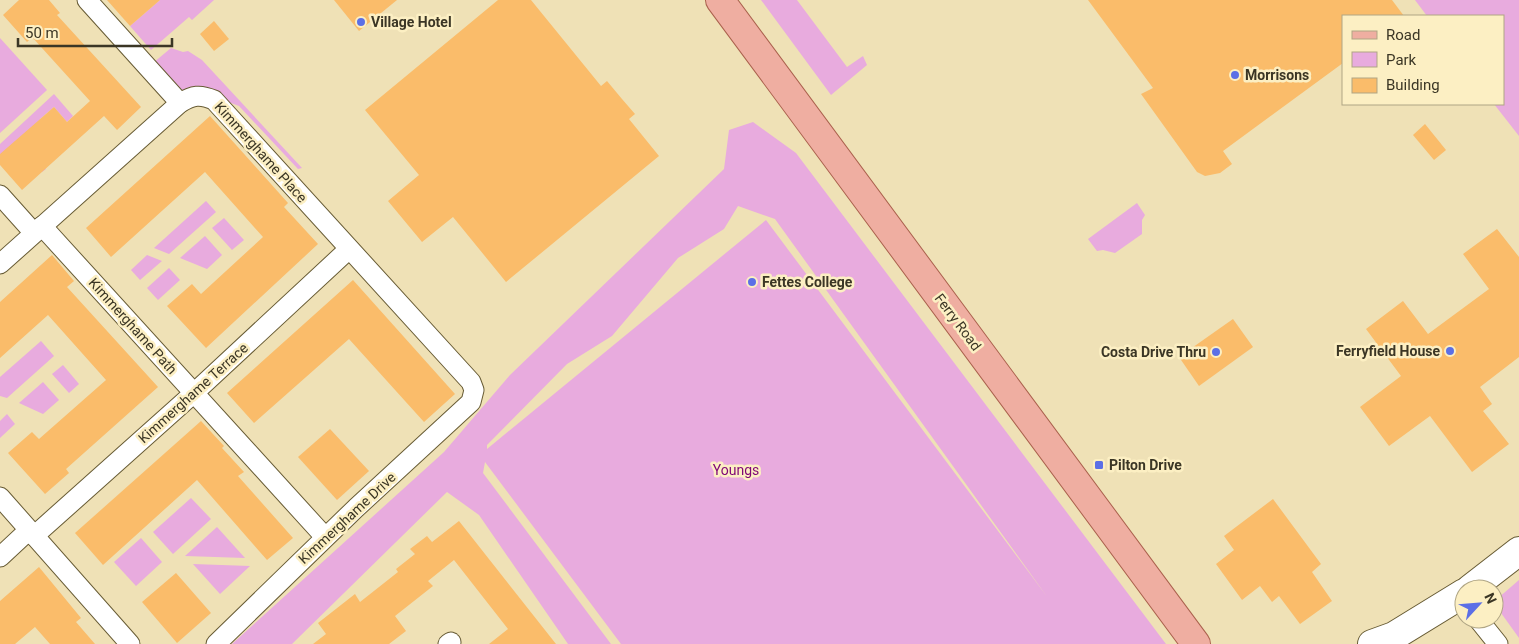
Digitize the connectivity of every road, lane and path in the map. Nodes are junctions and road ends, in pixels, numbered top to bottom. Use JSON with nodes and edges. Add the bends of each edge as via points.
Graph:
{"nodes":[{"id":1,"x":87,"y":0,"type":"edge"},
{"id":2,"x":720,"y":0,"type":"edge"},
{"id":3,"x":180,"y":103,"type":"junction"},
{"id":4,"x":0,"y":195,"type":"edge"},
{"id":5,"x":38,"y":229,"type":"junction"},
{"id":6,"x":349,"y":249,"type":"junction"},
{"id":7,"x":0,"y":264,"type":"edge"},
{"id":8,"x":474,"y":390,"type":"joint"},
{"id":9,"x":194,"y":393,"type":"junction"},
{"id":10,"x":0,"y":497,"type":"edge"},
{"id":11,"x":32,"y":533,"type":"junction"},
{"id":12,"x":325,"y":537,"type":"junction"},
{"id":13,"x":1519,"y":551,"type":"edge"},
{"id":14,"x":0,"y":557,"type":"edge"},
{"id":15,"x":1484,"y":579,"type":"edge"},
{"id":16,"x":1454,"y":601,"type":"edge"},
{"id":17,"x":1486,"y":629,"type":"edge"},
{"id":18,"x":130,"y":644,"type":"edge"},
{"id":19,"x":216,"y":644,"type":"edge"},
{"id":20,"x":1196,"y":644,"type":"edge"},
{"id":21,"x":1372,"y":644,"type":"edge"},
{"id":22,"x":1498,"y":644,"type":"edge"}],
"edges":[{"from":1,"to":3,"type":"street"},
{"from":2,"to":20,"type":"main road","name":"Ferry Road"},
{"from":3,"to":5,"type":"street","name":"Kimmerghame Place"},
{"from":3,"to":6,"type":"street","name":"Kimmerghame Place","via":[[193,95],[214,100]]},
{"from":4,"to":5,"type":"street","name":"Kimmerghame Path"},
{"from":5,"to":7,"type":"street","name":"Kimmerghame Place"},
{"from":5,"to":9,"type":"street","name":"Kimmerghame Path"},
{"from":6,"to":8,"type":"street","name":"Kimmerghame Place","via":[[471,382]]},
{"from":6,"to":9,"type":"street","name":"Kimmerghame Terrace"},
{"from":8,"to":12,"type":"street","name":"Kimmerghame Drive","via":[[471,402]]},
{"from":9,"to":11,"type":"street","name":"Kimmerghame Terrace"},
{"from":9,"to":12,"type":"street","name":"Kimmerghame Path"},
{"from":10,"to":11,"type":"street"},
{"from":11,"to":14,"type":"street","name":"Kimmerghame Terrace"},
{"from":11,"to":18,"type":"street"},
{"from":12,"to":19,"type":"street","name":"Kimmerghame Drive"},
{"from":13,"to":15,"type":"street"},
{"from":16,"to":21,"type":"street","via":[[1394,636]]},
{"from":17,"to":22,"type":"street"}]}
